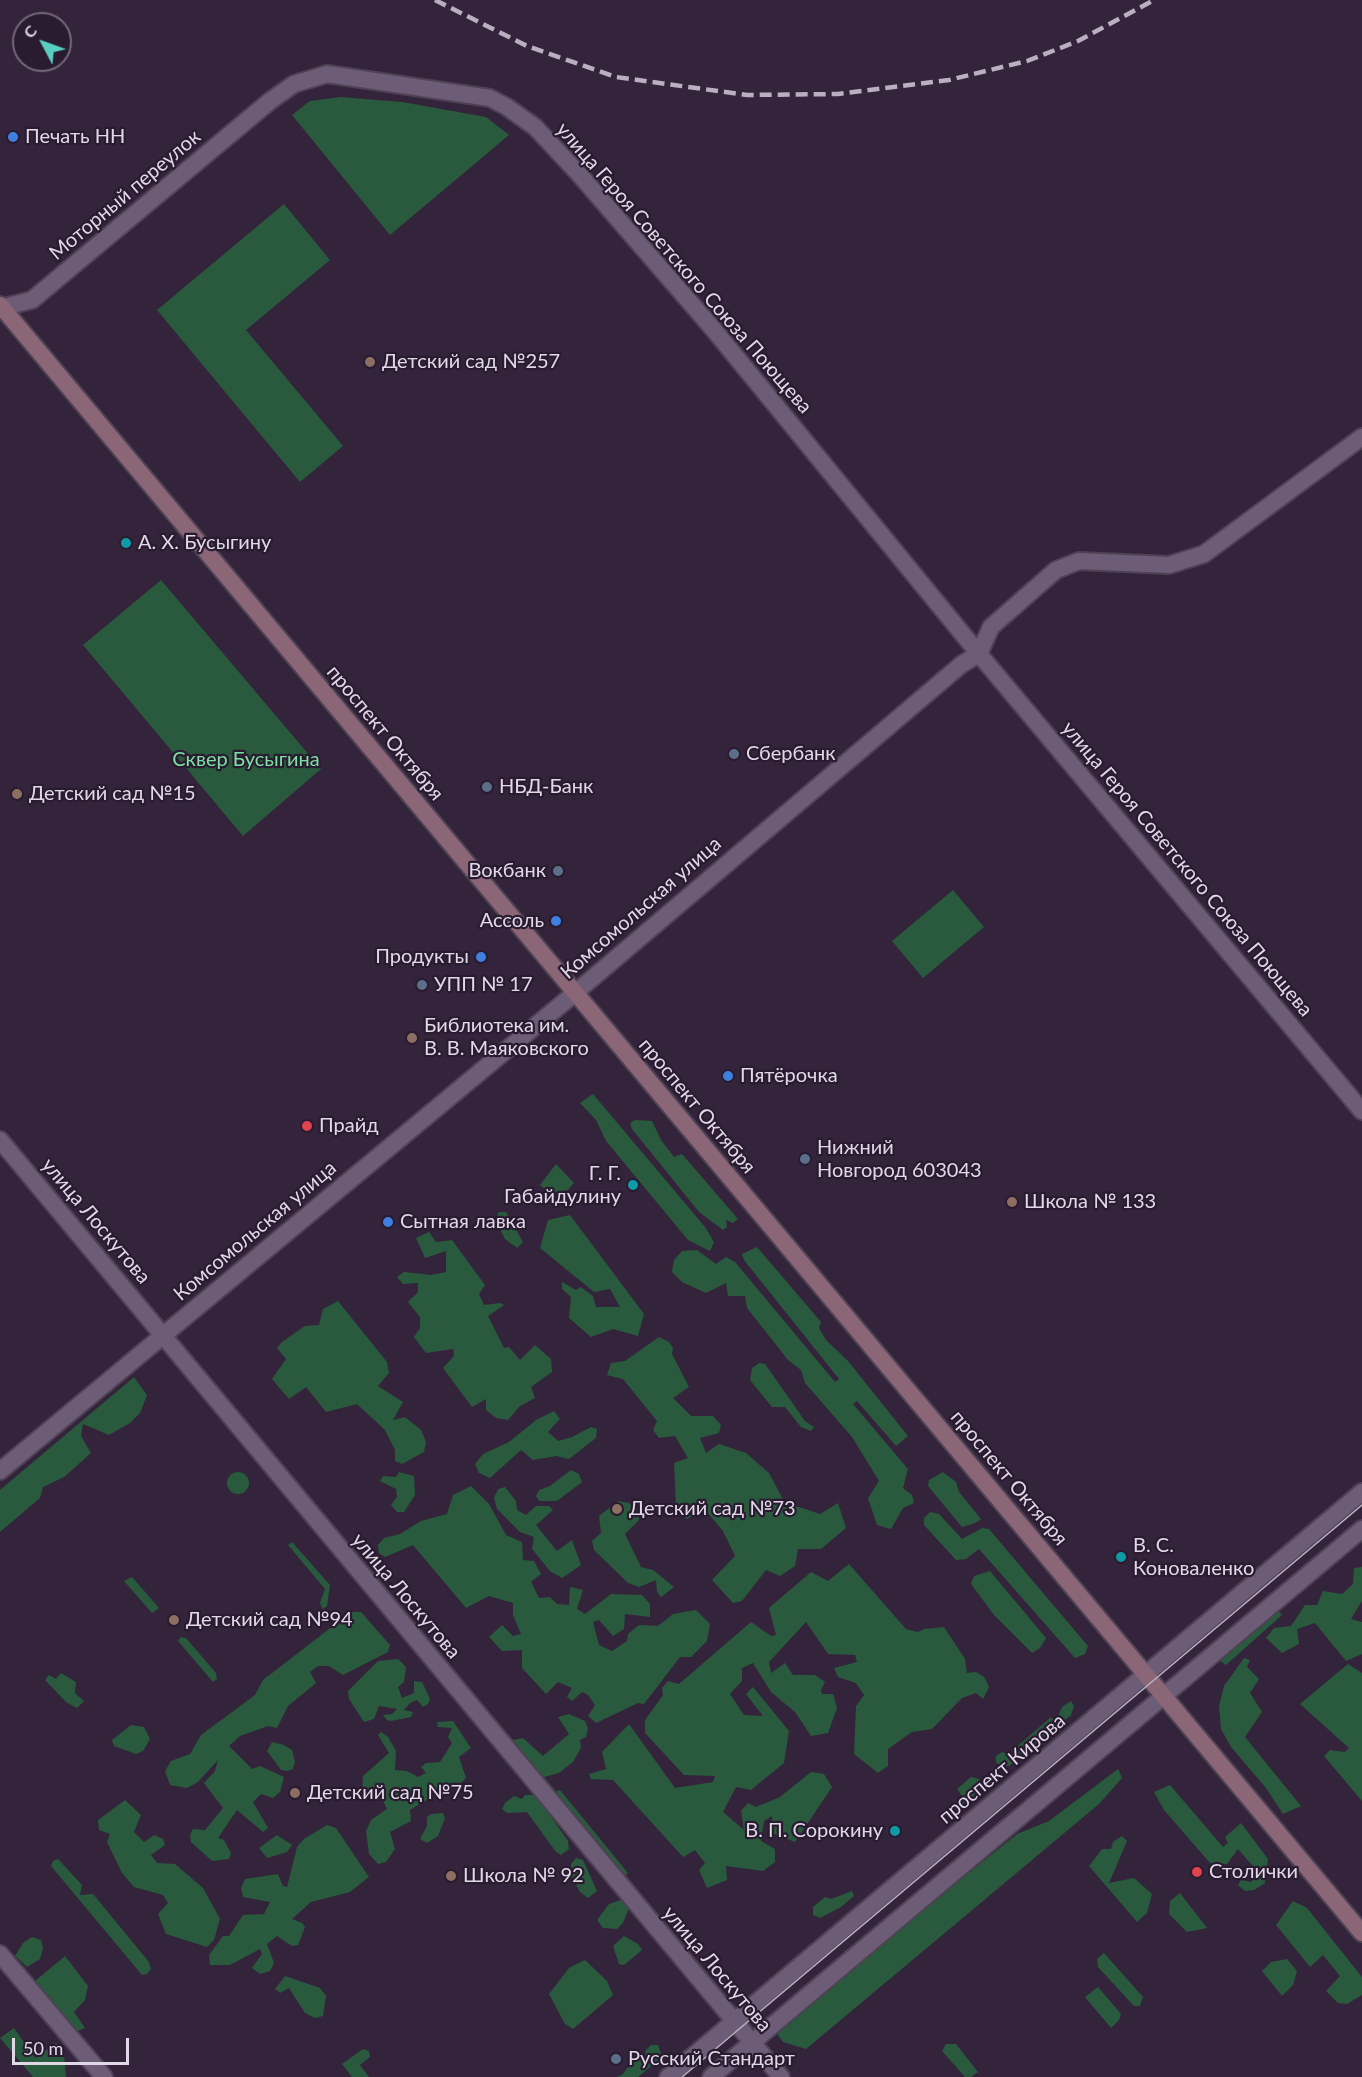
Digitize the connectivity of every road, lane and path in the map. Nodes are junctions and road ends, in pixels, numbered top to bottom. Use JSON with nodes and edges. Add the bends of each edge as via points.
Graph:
{"nodes":[{"id":1,"x":270,"y":101,"type":"joint"},
{"id":2,"x":1,"y":307,"type":"edge"},
{"id":3,"x":1362,"y":437,"type":"edge"},
{"id":4,"x":979,"y":654,"type":"junction"},
{"id":5,"x":575,"y":993,"type":"junction"},
{"id":6,"x":1362,"y":1111,"type":"edge"},
{"id":7,"x":0,"y":1140,"type":"edge"},
{"id":8,"x":163,"y":1336,"type":"junction"},
{"id":9,"x":0,"y":1471,"type":"edge"},
{"id":10,"x":1362,"y":1492,"type":"edge"},
{"id":11,"x":1362,"y":1530,"type":"edge"},
{"id":12,"x":1146,"y":1675,"type":"junction"},
{"id":13,"x":1164,"y":1696,"type":"junction"},
{"id":14,"x":1362,"y":1933,"type":"edge"},
{"id":15,"x":0,"y":1954,"type":"edge"},
{"id":16,"x":734,"y":2022,"type":"junction"},
{"id":17,"x":752,"y":2043,"type":"junction"},
{"id":18,"x":104,"y":2077,"type":"edge"},
{"id":19,"x":668,"y":2077,"type":"edge"},
{"id":20,"x":711,"y":2077,"type":"edge"},
{"id":21,"x":781,"y":2077,"type":"edge"}],
"edges":[{"from":1,"to":2,"type":"street","name":"Моторный переулок","via":[[32,300]]},
{"from":1,"to":4,"type":"street","name":"улица Героя Советского Союза Поющева","via":[[294,84],[327,75],[490,98],[521,115],[579,174],[714,330]]},
{"from":2,"to":5,"type":"main road","name":"проспект Октября"},
{"from":3,"to":4,"type":"street","via":[[1204,554],[1169,565],[1079,561],[1056,570],[991,627]]},
{"from":4,"to":5,"type":"street","name":"Комсомольская улица","via":[[962,664]]},
{"from":4,"to":6,"type":"street","name":"улица Героя Советского Союза Поющева"},
{"from":5,"to":8,"type":"street","name":"Комсомольская улица"},
{"from":5,"to":12,"type":"main road","name":"проспект Октября"},
{"from":7,"to":8,"type":"street","name":"улица Лоскутова"},
{"from":8,"to":9,"type":"street","name":"Комсомольская улица"},
{"from":8,"to":16,"type":"street","name":"улица Лоскутова"},
{"from":10,"to":12,"type":"street","name":"проспект Кирова"},
{"from":11,"to":13,"type":"street"},
{"from":12,"to":13,"type":"main road","name":"проспект Октября"},
{"from":12,"to":16,"type":"street","name":"проспект Кирова"},
{"from":13,"to":14,"type":"main road","name":"проспект Октября"},
{"from":13,"to":17,"type":"street"},
{"from":15,"to":18,"type":"street"},
{"from":16,"to":17,"type":"street","name":"улица Лоскутова"},
{"from":16,"to":19,"type":"street","name":"проспект Кирова"},
{"from":17,"to":20,"type":"street"},
{"from":17,"to":21,"type":"street","name":"улица Лоскутова"}]}
